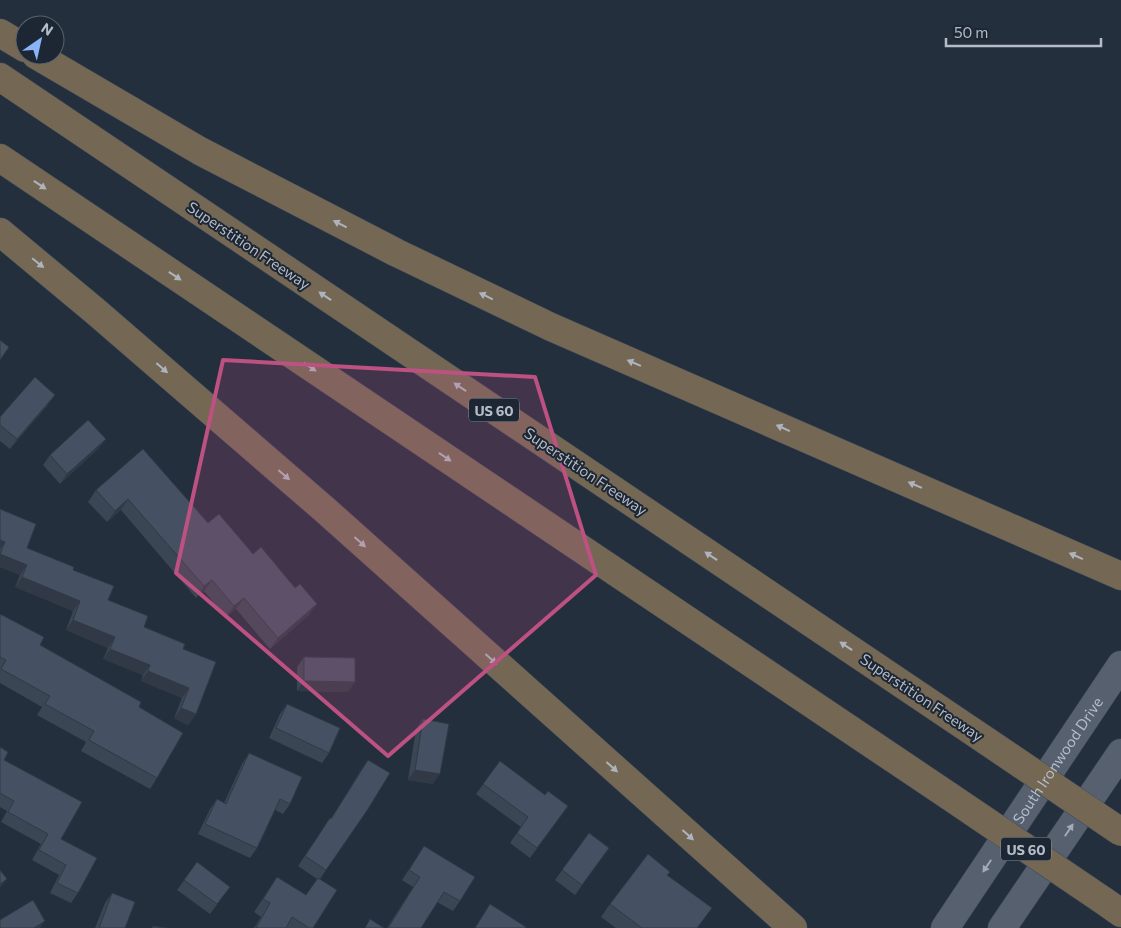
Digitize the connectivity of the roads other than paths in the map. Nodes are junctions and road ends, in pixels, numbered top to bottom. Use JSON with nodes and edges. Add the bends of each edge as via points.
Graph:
{"nodes":[{"id":1,"x":0,"y":33,"type":"edge"},
{"id":2,"x":15,"y":42,"type":"edge"},
{"id":3,"x":53,"y":65,"type":"edge"},
{"id":4,"x":0,"y":77,"type":"edge"},
{"id":5,"x":0,"y":158,"type":"edge"},
{"id":6,"x":0,"y":232,"type":"edge"},
{"id":7,"x":1121,"y":576,"type":"edge"},
{"id":8,"x":1121,"y":665,"type":"edge"},
{"id":9,"x":1121,"y":753,"type":"edge"},
{"id":10,"x":1121,"y":832,"type":"edge"},
{"id":11,"x":1113,"y":907,"type":"edge"},
{"id":12,"x":794,"y":928,"type":"edge"},
{"id":13,"x":945,"y":928,"type":"edge"},
{"id":14,"x":1002,"y":928,"type":"edge"}],
"edges":[{"from":1,"to":2,"type":"highway"},
{"from":7,"to":3,"type":"highway","one_way":true,"via":[[543,323],[200,152]]},
{"from":10,"to":4,"type":"highway","name":"Superstition Freeway","number":"US 60","one_way":true,"bridge":true},
{"from":5,"to":11,"type":"highway","number":"US 60","one_way":true,"bridge":true},
{"from":6,"to":12,"type":"highway","one_way":true,"via":[[324,509]]},
{"from":8,"to":13,"type":"main road","name":"South Ironwood Drive","one_way":true},
{"from":14,"to":9,"type":"main road","one_way":true}]}
